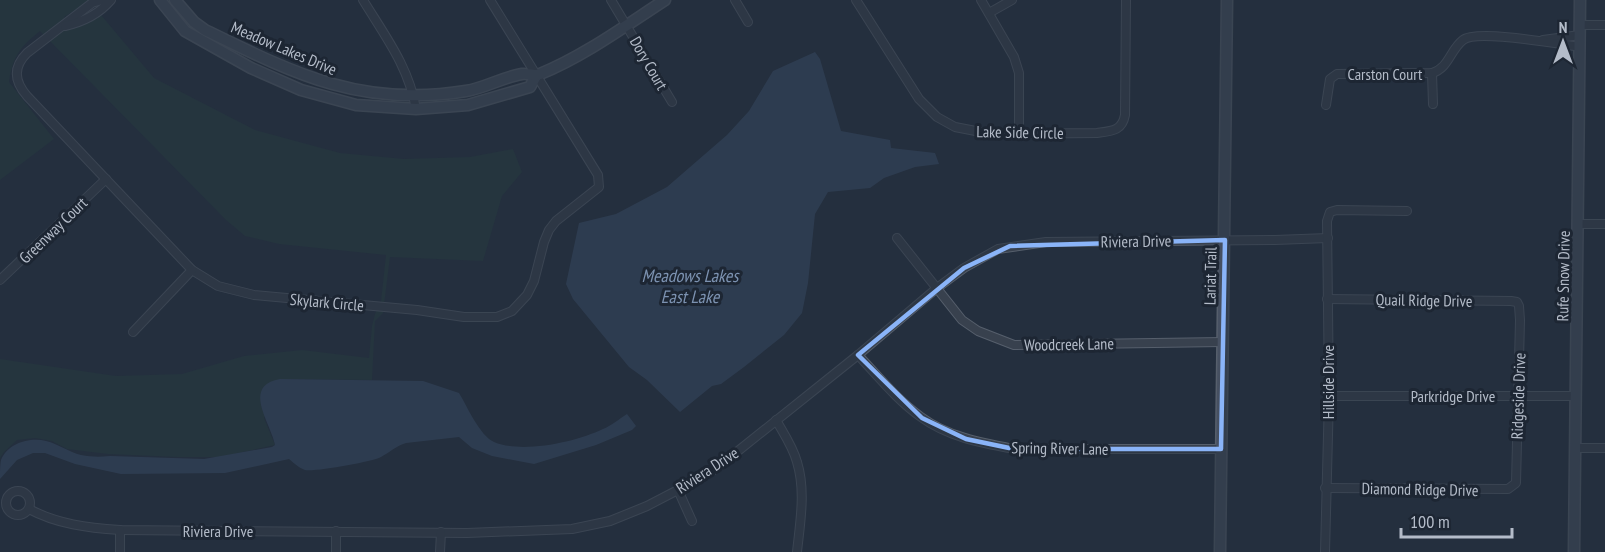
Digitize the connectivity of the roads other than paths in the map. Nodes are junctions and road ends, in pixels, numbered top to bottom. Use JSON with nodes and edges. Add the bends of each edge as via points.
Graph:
{"nodes":[{"id":1,"x":102,"y":0,"type":"edge"},
{"id":2,"x":111,"y":0,"type":"edge"},
{"id":3,"x":160,"y":0,"type":"edge"},
{"id":4,"x":175,"y":0,"type":"edge"},
{"id":5,"x":363,"y":0,"type":"edge"},
{"id":6,"x":490,"y":0,"type":"edge"},
{"id":7,"x":611,"y":0,"type":"edge"},
{"id":8,"x":665,"y":0,"type":"edge"},
{"id":9,"x":735,"y":0,"type":"edge"},
{"id":10,"x":856,"y":0,"type":"edge"},
{"id":11,"x":981,"y":0,"type":"edge"},
{"id":12,"x":1012,"y":0,"type":"edge"},
{"id":13,"x":1126,"y":0,"type":"edge"},
{"id":14,"x":1227,"y":0,"type":"edge"},
{"id":15,"x":1580,"y":0,"type":"edge"},
{"id":16,"x":989,"y":13,"type":"junction"},
{"id":17,"x":747,"y":22,"type":"dead end"},
{"id":18,"x":627,"y":25,"type":"junction"},
{"id":19,"x":1605,"y":25,"type":"edge"},
{"id":20,"x":61,"y":28,"type":"junction"},
{"id":21,"x":1580,"y":36,"type":"junction"},
{"id":22,"x":1432,"y":74,"type":"junction"},
{"id":23,"x":536,"y":76,"type":"junction"},
{"id":24,"x":413,"y":95,"type":"junction"},
{"id":25,"x":672,"y":102,"type":"dead end"},
{"id":26,"x":1433,"y":104,"type":"dead end"},
{"id":27,"x":1326,"y":105,"type":"dead end"},
{"id":28,"x":416,"y":109,"type":"junction"},
{"id":29,"x":1019,"y":134,"type":"junction"},
{"id":30,"x":106,"y":179,"type":"junction"},
{"id":31,"x":1407,"y":211,"type":"dead end"},
{"id":32,"x":1578,"y":224,"type":"junction"},
{"id":33,"x":1605,"y":224,"type":"edge"},
{"id":34,"x":897,"y":237,"type":"dead end"},
{"id":35,"x":1328,"y":238,"type":"junction"},
{"id":36,"x":1226,"y":240,"type":"junction"},
{"id":37,"x":192,"y":270,"type":"junction"},
{"id":38,"x":0,"y":280,"type":"edge"},
{"id":39,"x":937,"y":288,"type":"junction"},
{"id":40,"x":1327,"y":299,"type":"junction"},
{"id":41,"x":1519,"y":306,"type":"joint"},
{"id":42,"x":133,"y":332,"type":"dead end"},
{"id":43,"x":1223,"y":342,"type":"junction"},
{"id":44,"x":858,"y":355,"type":"junction"},
{"id":45,"x":1329,"y":396,"type":"junction"},
{"id":46,"x":1518,"y":396,"type":"junction"},
{"id":47,"x":1576,"y":396,"type":"junction"},
{"id":48,"x":776,"y":420,"type":"junction"},
{"id":49,"x":1575,"y":447,"type":"junction"},
{"id":50,"x":1605,"y":448,"type":"edge"},
{"id":51,"x":1221,"y":449,"type":"junction"},
{"id":52,"x":1514,"y":486,"type":"joint"},
{"id":53,"x":1325,"y":488,"type":"junction"},
{"id":54,"x":678,"y":490,"type":"junction"},
{"id":55,"x":29,"y":509,"type":"dead end"},
{"id":56,"x":692,"y":521,"type":"dead end"},
{"id":57,"x":120,"y":530,"type":"junction"},
{"id":58,"x":336,"y":531,"type":"junction"},
{"id":59,"x":441,"y":532,"type":"junction"},
{"id":60,"x":120,"y":552,"type":"edge"},
{"id":61,"x":336,"y":552,"type":"edge"},
{"id":62,"x":440,"y":552,"type":"edge"},
{"id":63,"x":796,"y":552,"type":"edge"},
{"id":64,"x":1220,"y":552,"type":"edge"},
{"id":65,"x":1325,"y":552,"type":"edge"},
{"id":66,"x":1574,"y":552,"type":"edge"}],
"edges":[{"from":1,"to":20,"type":"street","name":"Skylark Circle","via":[[92,3]]},
{"from":2,"to":20,"type":"street","name":"Skylark Circle","via":[[95,14]]},
{"from":3,"to":28,"type":"street","name":"Meadow Lakes Drive","via":[[194,37],[301,90],[356,105]]},
{"from":4,"to":24,"type":"street","name":"Meadow Lakes Drive","via":[[205,30],[306,76],[359,91]]},
{"from":5,"to":24,"type":"street","via":[[405,68]]},
{"from":6,"to":23,"type":"street"},
{"from":7,"to":18,"type":"street","name":"Dory Court"},
{"from":8,"to":18,"type":"street","name":"Meadow Lakes Drive"},
{"from":9,"to":17,"type":"street"},
{"from":10,"to":29,"type":"street","name":"Lake Side Circle","via":[[909,86],[937,117],[971,132]]},
{"from":11,"to":16,"type":"street"},
{"from":12,"to":16,"type":"street"},
{"from":13,"to":29,"type":"street","name":"Lake Side Circle","via":[[1125,114],[1120,127],[1097,133]]},
{"from":14,"to":36,"type":"street","name":"Lariat Trail"},
{"from":15,"to":21,"type":"street","name":"Rufe Snow Drive"},
{"from":16,"to":29,"type":"street","via":[[1019,73]]},
{"from":18,"to":23,"type":"street","name":"Meadow Lakes Drive"},
{"from":18,"to":25,"type":"street","name":"Dory Court"},
{"from":19,"to":21,"type":"street","name":"Carston Court"},
{"from":20,"to":30,"type":"street","name":"Skylark Circle","via":[[19,61],[18,83]]},
{"from":21,"to":22,"type":"street","name":"Carston Court","via":[[1530,41],[1484,35],[1466,38],[1443,68]]},
{"from":21,"to":32,"type":"street","name":"Rufe Snow Drive"},
{"from":22,"to":26,"type":"street","name":"Carston Court"},
{"from":22,"to":27,"type":"street","name":"Carston Court","via":[[1337,74],[1330,79]]},
{"from":23,"to":24,"type":"street","name":"Meadow Lakes Drive","via":[[524,74],[466,91]]},
{"from":23,"to":28,"type":"street","name":"Meadow Lakes Drive","via":[[530,87],[486,102]]},
{"from":23,"to":37,"type":"street","name":"Skylark Circle","via":[[600,182],[549,230],[534,281],[512,311],[497,317],[464,317],[254,296],[218,286]]},
{"from":24,"to":28,"type":"street"},
{"from":30,"to":37,"type":"street","name":"Skylark Circle"},
{"from":30,"to":38,"type":"street","name":"Greenway Court"},
{"from":31,"to":35,"type":"street","name":"Hillside Drive","via":[[1330,212]]},
{"from":32,"to":33,"type":"street"},
{"from":32,"to":47,"type":"street","name":"Rufe Snow Drive"},
{"from":34,"to":39,"type":"street","name":"Woodcreek Lane"},
{"from":35,"to":36,"type":"street","name":"Riviera Drive"},
{"from":35,"to":40,"type":"street","name":"Hillside Drive"},
{"from":36,"to":39,"type":"street","name":"Riviera Drive","via":[[1010,246],[978,259]]},
{"from":36,"to":43,"type":"street","name":"Lariat Trail"},
{"from":37,"to":42,"type":"street"},
{"from":39,"to":43,"type":"street","name":"Woodcreek Lane","via":[[962,320],[1014,345]]},
{"from":39,"to":44,"type":"street","name":"Riviera Drive"},
{"from":40,"to":41,"type":"street","name":"Quail Ridge Drive","via":[[1511,301]]},
{"from":40,"to":45,"type":"street","name":"Hillside Drive"},
{"from":41,"to":46,"type":"street","name":"Ridgeside Drive"},
{"from":43,"to":51,"type":"street","name":"Lariat Trail"},
{"from":44,"to":48,"type":"street","name":"Riviera Drive"},
{"from":44,"to":51,"type":"street","name":"Spring River Lane","via":[[922,418],[989,445],[1014,449]]},
{"from":45,"to":46,"type":"street","name":"Parkridge Drive"},
{"from":45,"to":53,"type":"street","name":"Hillside Drive"},
{"from":46,"to":47,"type":"street","name":"Parkridge Drive"},
{"from":46,"to":52,"type":"street","name":"Ridgeside Drive"},
{"from":47,"to":49,"type":"street","name":"Rufe Snow Drive"},
{"from":48,"to":54,"type":"street","name":"Riviera Drive","via":[[718,466]]},
{"from":48,"to":63,"type":"street","via":[[800,471],[802,513]]},
{"from":49,"to":50,"type":"street"},
{"from":49,"to":66,"type":"street","name":"Rufe Snow Drive"},
{"from":51,"to":64,"type":"street","name":"Lariat Trail"},
{"from":52,"to":53,"type":"street","name":"Diamond Ridge Drive","via":[[1476,490]]},
{"from":53,"to":65,"type":"street","name":"Hillside Drive"},
{"from":54,"to":56,"type":"street"},
{"from":54,"to":59,"type":"street","name":"Riviera Drive","via":[[610,521],[572,529]]},
{"from":55,"to":57,"type":"street","name":"Riviera Drive","via":[[70,524]]},
{"from":57,"to":58,"type":"street","name":"Riviera Drive"},
{"from":57,"to":60,"type":"street"},
{"from":58,"to":59,"type":"street","name":"Riviera Drive"},
{"from":58,"to":61,"type":"street"},
{"from":59,"to":62,"type":"street"}]}
